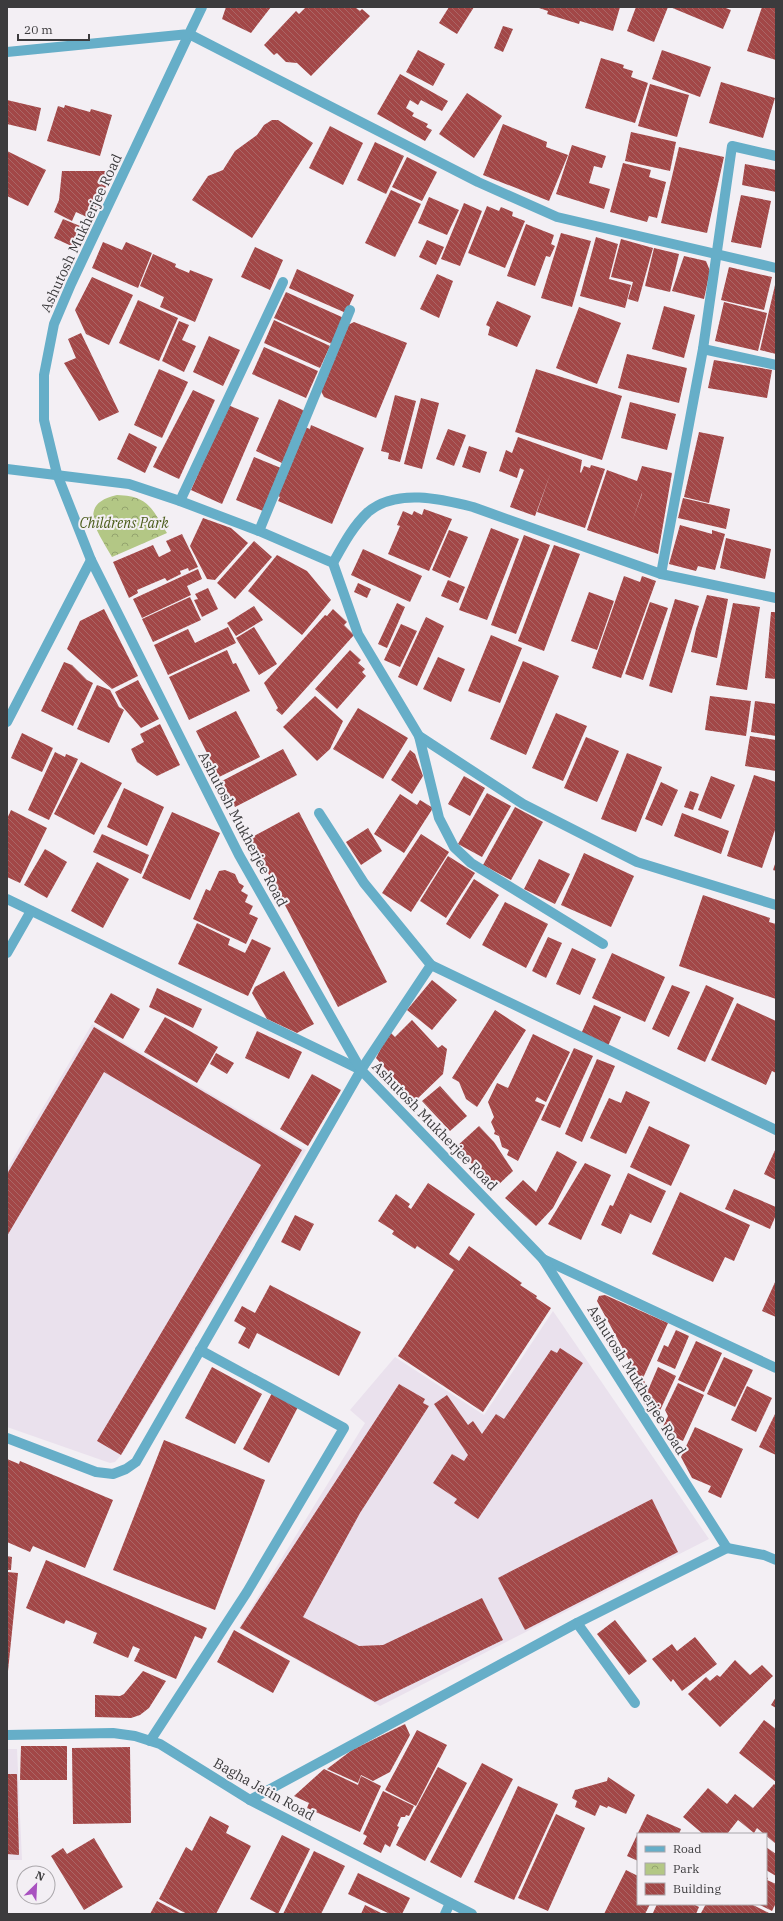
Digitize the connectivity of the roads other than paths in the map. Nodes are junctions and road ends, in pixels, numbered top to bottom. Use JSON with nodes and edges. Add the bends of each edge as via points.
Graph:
{"nodes":[{"id":1,"x":202,"y":7,"type":"edge"},
{"id":2,"x":189,"y":34,"type":"junction"},
{"id":3,"x":7,"y":52,"type":"edge"},
{"id":4,"x":776,"y":156,"type":"edge"},
{"id":5,"x":718,"y":253,"type":"junction"},
{"id":6,"x":776,"y":268,"type":"edge"},
{"id":7,"x":282,"y":282,"type":"dead end"},
{"id":8,"x":350,"y":310,"type":"dead end"},
{"id":9,"x":703,"y":349,"type":"junction"},
{"id":10,"x":776,"y":365,"type":"edge"},
{"id":11,"x":7,"y":469,"type":"edge"},
{"id":12,"x":57,"y":474,"type":"junction"},
{"id":13,"x":180,"y":501,"type":"junction"},
{"id":14,"x":259,"y":531,"type":"junction"},
{"id":15,"x":90,"y":560,"type":"junction"},
{"id":16,"x":333,"y":563,"type":"junction"},
{"id":17,"x":661,"y":574,"type":"junction"},
{"id":18,"x":776,"y":598,"type":"edge"},
{"id":19,"x":7,"y":722,"type":"edge"},
{"id":20,"x":419,"y":736,"type":"junction"},
{"id":21,"x":320,"y":813,"type":"dead end"},
{"id":22,"x":7,"y":899,"type":"edge"},
{"id":23,"x":776,"y":905,"type":"edge"},
{"id":24,"x":31,"y":911,"type":"junction"},
{"id":25,"x":603,"y":944,"type":"dead end"},
{"id":26,"x":7,"y":953,"type":"edge"},
{"id":27,"x":431,"y":965,"type":"junction"},
{"id":28,"x":361,"y":1070,"type":"junction"},
{"id":29,"x":776,"y":1130,"type":"edge"},
{"id":30,"x":543,"y":1259,"type":"junction"},
{"id":31,"x":200,"y":1350,"type":"junction"},
{"id":32,"x":776,"y":1368,"type":"edge"},
{"id":33,"x":7,"y":1438,"type":"edge"},
{"id":34,"x":727,"y":1548,"type":"junction"},
{"id":35,"x":776,"y":1560,"type":"edge"},
{"id":36,"x":577,"y":1623,"type":"junction"},
{"id":37,"x":635,"y":1703,"type":"dead end"},
{"id":38,"x":7,"y":1735,"type":"edge"},
{"id":39,"x":150,"y":1741,"type":"junction"},
{"id":40,"x":250,"y":1800,"type":"junction"},
{"id":41,"x":450,"y":1903,"type":"junction"},
{"id":42,"x":445,"y":1914,"type":"edge"},
{"id":43,"x":472,"y":1914,"type":"edge"}],
"edges":[{"from":1,"to":2,"type":"street","name":"Ashutosh Mukherjee Road"},
{"from":2,"to":3,"type":"street"},
{"from":2,"to":5,"type":"street","via":[[478,182],[557,217]]},
{"from":2,"to":12,"type":"street","name":"Ashutosh Mukherjee Road","via":[[54,324],[44,375],[44,420]]},
{"from":4,"to":5,"type":"street","via":[[732,146]]},
{"from":5,"to":6,"type":"street"},
{"from":5,"to":9,"type":"street"},
{"from":7,"to":13,"type":"street"},
{"from":8,"to":14,"type":"street"},
{"from":9,"to":10,"type":"street"},
{"from":9,"to":17,"type":"street"},
{"from":11,"to":12,"type":"street"},
{"from":12,"to":13,"type":"street","via":[[129,484]]},
{"from":12,"to":15,"type":"street","name":"Ashutosh Mukherjee Road"},
{"from":13,"to":14,"type":"street"},
{"from":14,"to":16,"type":"street"},
{"from":15,"to":19,"type":"street"},
{"from":15,"to":28,"type":"street","name":"Ashutosh Mukherjee Road","via":[[239,855]]},
{"from":16,"to":17,"type":"street","via":[[352,531],[369,512],[398,499],[421,498],[446,500],[473,507]]},
{"from":16,"to":20,"type":"street","via":[[358,634]]},
{"from":17,"to":18,"type":"street"},
{"from":20,"to":23,"type":"street","via":[[523,804],[637,862]]},
{"from":20,"to":25,"type":"street","via":[[440,818],[454,847],[472,863]]},
{"from":21,"to":27,"type":"street","via":[[364,882]]},
{"from":22,"to":24,"type":"street"},
{"from":24,"to":26,"type":"street"},
{"from":24,"to":28,"type":"street"},
{"from":27,"to":28,"type":"street"},
{"from":27,"to":29,"type":"street"},
{"from":28,"to":30,"type":"street","name":"Ashutosh Mukherjee Road"},
{"from":28,"to":31,"type":"street"},
{"from":30,"to":32,"type":"street"},
{"from":30,"to":34,"type":"street","name":"Ashutosh Mukherjee Road"},
{"from":31,"to":33,"type":"street","via":[[136,1462],[126,1470],[113,1474],[96,1472]]},
{"from":31,"to":39,"type":"street","via":[[344,1428],[247,1592]]},
{"from":34,"to":35,"type":"street","via":[[764,1554]]},
{"from":34,"to":36,"type":"street"},
{"from":36,"to":37,"type":"street"},
{"from":36,"to":40,"type":"street"},
{"from":38,"to":39,"type":"street","name":"Bagha Jatin Road","via":[[112,1733]]},
{"from":39,"to":40,"type":"street","name":"Bagha Jatin Road","via":[[174,1752]]},
{"from":40,"to":41,"type":"street","name":"Bagha Jatin Road"},
{"from":41,"to":42,"type":"street"},
{"from":41,"to":43,"type":"street","name":"Bagha Jatin Road"}]}
